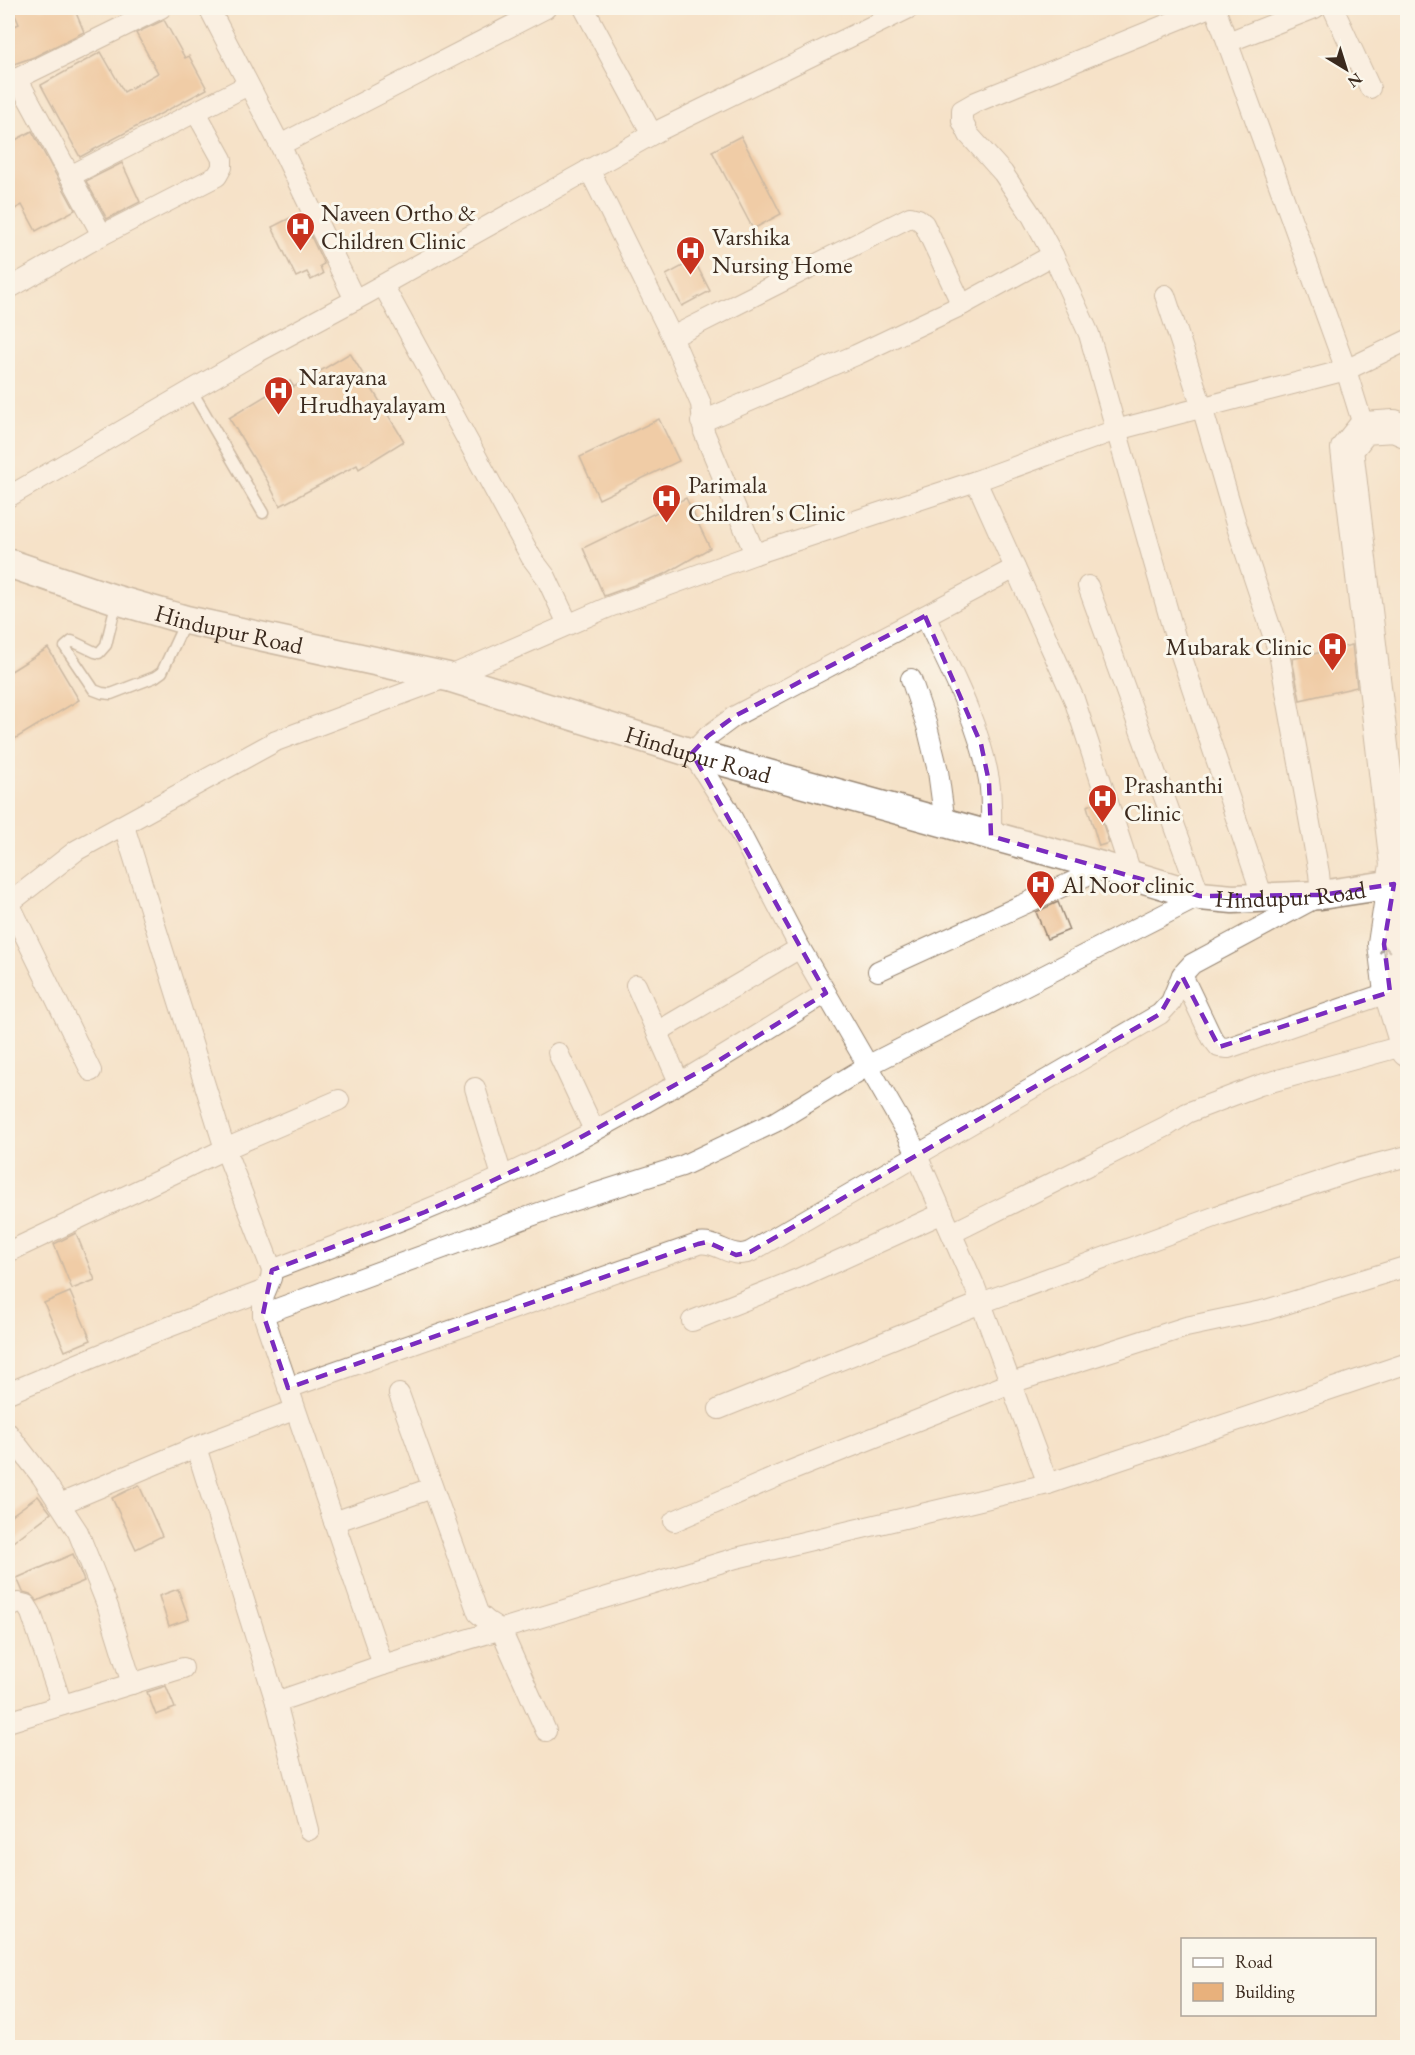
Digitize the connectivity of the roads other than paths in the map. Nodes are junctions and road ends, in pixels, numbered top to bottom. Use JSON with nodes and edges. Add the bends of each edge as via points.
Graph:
{"nodes":[{"id":1,"x":161,"y":8,"type":"edge"},
{"id":2,"x":208,"y":8,"type":"edge"},
{"id":3,"x":546,"y":8,"type":"edge"},
{"id":4,"x":584,"y":8,"type":"edge"},
{"id":5,"x":909,"y":8,"type":"edge"},
{"id":6,"x":1207,"y":8,"type":"edge"},
{"id":7,"x":1215,"y":8,"type":"edge"},
{"id":8,"x":1315,"y":8,"type":"edge"},
{"id":9,"x":1333,"y":8,"type":"edge"},
{"id":10,"x":1228,"y":42,"type":"junction"},
{"id":11,"x":12,"y":80,"type":"edge"},
{"id":12,"x":248,"y":85,"type":"junction"},
{"id":13,"x":1370,"y":88,"type":"dead end"},
{"id":14,"x":196,"y":112,"type":"junction"},
{"id":15,"x":652,"y":134,"type":"junction"},
{"id":16,"x":280,"y":145,"type":"junction"},
{"id":17,"x":589,"y":170,"type":"junction"},
{"id":18,"x":70,"y":176,"type":"junction"},
{"id":19,"x":102,"y":235,"type":"junction"},
{"id":20,"x":1053,"y":255,"type":"junction"},
{"id":21,"x":9,"y":285,"type":"edge"},
{"id":22,"x":383,"y":285,"type":"junction"},
{"id":23,"x":1165,"y":295,"type":"dead end"},
{"id":24,"x":355,"y":300,"type":"junction"},
{"id":25,"x":962,"y":305,"type":"junction"},
{"id":26,"x":672,"y":337,"type":"junction"},
{"id":27,"x":1407,"y":340,"type":"edge"},
{"id":28,"x":1346,"y":370,"type":"junction"},
{"id":29,"x":192,"y":391,"type":"junction"},
{"id":30,"x":1202,"y":407,"type":"junction"},
{"id":31,"x":701,"y":422,"type":"junction"},
{"id":32,"x":1364,"y":428,"type":"junction"},
{"id":33,"x":1116,"y":430,"type":"junction"},
{"id":34,"x":1407,"y":432,"type":"edge"},
{"id":35,"x":976,"y":481,"type":"junction"},
{"id":36,"x":8,"y":497,"type":"edge"},
{"id":37,"x":263,"y":513,"type":"dead end"},
{"id":38,"x":755,"y":554,"type":"junction"},
{"id":39,"x":8,"y":562,"type":"edge"},
{"id":40,"x":1015,"y":568,"type":"junction"},
{"id":41,"x":1088,"y":585,"type":"dead end"},
{"id":42,"x":117,"y":600,"type":"junction"},
{"id":43,"x":925,"y":616,"type":"junction"},
{"id":44,"x":186,"y":620,"type":"junction"},
{"id":45,"x":568,"y":624,"type":"junction"},
{"id":46,"x":448,"y":677,"type":"junction"},
{"id":47,"x":911,"y":679,"type":"dead end"},
{"id":48,"x":693,"y":753,"type":"junction"},
{"id":49,"x":945,"y":823,"type":"junction"},
{"id":50,"x":124,"y":826,"type":"junction"},
{"id":51,"x":992,"y":836,"type":"junction"},
{"id":52,"x":1105,"y":867,"type":"junction"},
{"id":53,"x":1131,"y":876,"type":"junction"},
{"id":54,"x":1200,"y":896,"type":"junction"},
{"id":55,"x":1322,"y":896,"type":"junction"},
{"id":56,"x":1263,"y":898,"type":"junction"},
{"id":57,"x":1391,"y":898,"type":"junction"},
{"id":58,"x":8,"y":903,"type":"edge"},
{"id":59,"x":1407,"y":944,"type":"edge"},
{"id":60,"x":800,"y":948,"type":"junction"},
{"id":61,"x":878,"y":971,"type":"dead end"},
{"id":62,"x":1182,"y":975,"type":"junction"},
{"id":63,"x":636,"y":985,"type":"dead end"},
{"id":64,"x":1390,"y":992,"type":"junction"},
{"id":65,"x":826,"y":993,"type":"junction"},
{"id":66,"x":657,"y":1032,"type":"junction"},
{"id":67,"x":1407,"y":1048,"type":"edge"},
{"id":68,"x":558,"y":1053,"type":"dead end"},
{"id":69,"x":869,"y":1065,"type":"junction"},
{"id":70,"x":91,"y":1071,"type":"dead end"},
{"id":71,"x":679,"y":1082,"type":"junction"},
{"id":72,"x":475,"y":1088,"type":"dead end"},
{"id":73,"x":339,"y":1100,"type":"dead end"},
{"id":74,"x":594,"y":1130,"type":"junction"},
{"id":75,"x":225,"y":1149,"type":"junction"},
{"id":76,"x":917,"y":1155,"type":"junction"},
{"id":77,"x":1407,"y":1156,"type":"edge"},
{"id":78,"x":502,"y":1176,"type":"junction"},
{"id":79,"x":943,"y":1213,"type":"junction"},
{"id":80,"x":952,"y":1233,"type":"junction"},
{"id":81,"x":8,"y":1252,"type":"edge"},
{"id":82,"x":1407,"y":1266,"type":"edge"},
{"id":83,"x":272,"y":1270,"type":"junction"},
{"id":84,"x":265,"y":1290,"type":"junction"},
{"id":85,"x":981,"y":1303,"type":"junction"},
{"id":86,"x":263,"y":1314,"type":"junction"},
{"id":87,"x":692,"y":1321,"type":"dead end"},
{"id":88,"x":1407,"y":1363,"type":"edge"},
{"id":89,"x":1011,"y":1383,"type":"junction"},
{"id":90,"x":288,"y":1388,"type":"junction"},
{"id":91,"x":8,"y":1393,"type":"edge"},
{"id":92,"x":399,"y":1394,"type":"dead end"},
{"id":93,"x":719,"y":1409,"type":"dead end"},
{"id":94,"x":294,"y":1410,"type":"junction"},
{"id":95,"x":8,"y":1433,"type":"edge"},
{"id":96,"x":196,"y":1447,"type":"junction"},
{"id":97,"x":1048,"y":1484,"type":"junction"},
{"id":98,"x":432,"y":1488,"type":"junction"},
{"id":99,"x":60,"y":1504,"type":"junction"},
{"id":100,"x":674,"y":1521,"type":"dead end"},
{"id":101,"x":334,"y":1522,"type":"junction"},
{"id":102,"x":8,"y":1608,"type":"edge"},
{"id":103,"x":501,"y":1630,"type":"junction"},
{"id":104,"x":383,"y":1665,"type":"junction"},
{"id":105,"x":183,"y":1668,"type":"dead end"},
{"id":106,"x":132,"y":1684,"type":"junction"},
{"id":107,"x":276,"y":1702,"type":"junction"},
{"id":108,"x":62,"y":1706,"type":"junction"},
{"id":109,"x":8,"y":1722,"type":"edge"},
{"id":110,"x":546,"y":1731,"type":"dead end"},
{"id":111,"x":309,"y":1830,"type":"dead end"}],
"edges":[{"from":1,"to":11,"type":"street"},
{"from":2,"to":12,"type":"street"},
{"from":3,"to":16,"type":"street"},
{"from":4,"to":15,"type":"street"},
{"from":5,"to":15,"type":"street"},
{"from":6,"to":20,"type":"street","via":[[962,110],[969,135],[1003,173]]},
{"from":7,"to":10,"type":"street"},
{"from":8,"to":10,"type":"street"},
{"from":9,"to":13,"type":"street"},
{"from":10,"to":28,"type":"street"},
{"from":11,"to":18,"type":"street"},
{"from":12,"to":14,"type":"street"},
{"from":12,"to":16,"type":"street"},
{"from":14,"to":18,"type":"street"},
{"from":14,"to":19,"type":"street","via":[[222,159],[217,176]]},
{"from":15,"to":17,"type":"street"},
{"from":16,"to":24,"type":"street"},
{"from":17,"to":22,"type":"street"},
{"from":17,"to":26,"type":"street"},
{"from":18,"to":19,"type":"street"},
{"from":19,"to":21,"type":"street"},
{"from":20,"to":25,"type":"street"},
{"from":20,"to":33,"type":"street","via":[[1089,334]]},
{"from":22,"to":24,"type":"street"},
{"from":22,"to":45,"type":"street","via":[[531,557],[546,577]]},
{"from":23,"to":30,"type":"street"},
{"from":24,"to":29,"type":"street"},
{"from":25,"to":26,"type":"street","via":[[924,224],[910,217]]},
{"from":25,"to":31,"type":"street"},
{"from":26,"to":31,"type":"street","via":[[701,404]]},
{"from":27,"to":28,"type":"street"},
{"from":28,"to":30,"type":"street"},
{"from":28,"to":32,"type":"street"},
{"from":29,"to":36,"type":"street"},
{"from":29,"to":37,"type":"lane"},
{"from":30,"to":33,"type":"street"},
{"from":30,"to":55,"type":"street","via":[[1279,653]]},
{"from":31,"to":38,"type":"street"},
{"from":32,"to":34,"type":"main road","via":[[1394,426]]},
{"from":32,"to":57,"type":"main road","name":"Hindupur Road","via":[[1347,449],[1396,865]]},
{"from":33,"to":35,"type":"street"},
{"from":33,"to":56,"type":"street","via":[[1176,640]]},
{"from":35,"to":38,"type":"street"},
{"from":35,"to":40,"type":"street"},
{"from":38,"to":45,"type":"street"},
{"from":39,"to":42,"type":"street","name":"Hindupur Road"},
{"from":40,"to":43,"type":"street"},
{"from":40,"to":53,"type":"street","via":[[1074,699]]},
{"from":41,"to":54,"type":"street"},
{"from":42,"to":44,"type":"street","name":"Hindupur Road"},
{"from":42,"to":44,"type":"lane","via":[[103,650],[99,653],[72,641],[65,646],[94,690],[102,693],[111,694],[162,672]]},
{"from":43,"to":48,"type":"street","via":[[735,716]]},
{"from":43,"to":51,"type":"street","via":[[981,744],[989,782]]},
{"from":44,"to":46,"type":"street","name":"Hindupur Road"},
{"from":45,"to":46,"type":"street"},
{"from":46,"to":48,"type":"street","name":"Hindupur Road"},
{"from":46,"to":50,"type":"street","via":[[276,741]]},
{"from":47,"to":49,"type":"street","via":[[938,771]]},
{"from":48,"to":49,"type":"street","name":"Hindupur Road"},
{"from":48,"to":60,"type":"street","via":[[727,808]]},
{"from":49,"to":51,"type":"street","name":"Hindupur Road"},
{"from":50,"to":58,"type":"street","via":[[77,850]]},
{"from":50,"to":75,"type":"street"},
{"from":51,"to":52,"type":"street","name":"Hindupur Road"},
{"from":52,"to":53,"type":"street","name":"Hindupur Road"},
{"from":52,"to":61,"type":"street"},
{"from":53,"to":54,"type":"street","name":"Hindupur Road"},
{"from":54,"to":56,"type":"street","name":"Hindupur Road"},
{"from":54,"to":69,"type":"street"},
{"from":55,"to":56,"type":"street","name":"Hindupur Road"},
{"from":55,"to":57,"type":"street","name":"Hindupur Road"},
{"from":55,"to":62,"type":"street","via":[[1192,964]]},
{"from":57,"to":59,"type":"main road"},
{"from":64,"to":57,"type":"main road","one_way":true,"via":[[1384,944]]},
{"from":58,"to":70,"type":"street"},
{"from":60,"to":65,"type":"street"},
{"from":60,"to":66,"type":"street"},
{"from":62,"to":64,"type":"street","via":[[1212,1038],[1219,1047],[1228,1048]]},
{"from":62,"to":76,"type":"street","via":[[1171,1002],[1160,1014]]},
{"from":63,"to":66,"type":"street"},
{"from":64,"to":67,"type":"main road"},
{"from":65,"to":69,"type":"street"},
{"from":65,"to":71,"type":"street"},
{"from":66,"to":71,"type":"street"},
{"from":67,"to":80,"type":"street","via":[[1260,1085],[1186,1113]]},
{"from":68,"to":74,"type":"street"},
{"from":69,"to":76,"type":"street"},
{"from":69,"to":86,"type":"street","via":[[775,1122],[682,1166]]},
{"from":71,"to":74,"type":"street"},
{"from":72,"to":78,"type":"street"},
{"from":73,"to":75,"type":"street"},
{"from":74,"to":78,"type":"street"},
{"from":75,"to":81,"type":"street"},
{"from":75,"to":83,"type":"street"},
{"from":76,"to":79,"type":"street"},
{"from":76,"to":90,"type":"street","via":[[744,1255],[706,1242],[698,1244]]},
{"from":77,"to":85,"type":"street","via":[[1217,1216]]},
{"from":78,"to":83,"type":"street","via":[[425,1212]]},
{"from":79,"to":80,"type":"street"},
{"from":79,"to":87,"type":"street","via":[[798,1279]]},
{"from":80,"to":85,"type":"street"},
{"from":82,"to":89,"type":"street","via":[[1266,1310],[1186,1327]]},
{"from":83,"to":84,"type":"street"},
{"from":84,"to":86,"type":"street"},
{"from":84,"to":91,"type":"street"},
{"from":85,"to":89,"type":"street"},
{"from":85,"to":93,"type":"street"},
{"from":86,"to":90,"type":"street"},
{"from":88,"to":97,"type":"street"},
{"from":89,"to":97,"type":"street"},
{"from":89,"to":100,"type":"street"},
{"from":90,"to":94,"type":"street"},
{"from":92,"to":98,"type":"street"},
{"from":94,"to":96,"type":"street"},
{"from":94,"to":101,"type":"street"},
{"from":95,"to":99,"type":"street"},
{"from":96,"to":99,"type":"street"},
{"from":96,"to":107,"type":"street"},
{"from":97,"to":103,"type":"street","via":[[736,1558]]},
{"from":98,"to":101,"type":"street"},
{"from":98,"to":103,"type":"street","via":[[478,1613]]},
{"from":99,"to":106,"type":"street","via":[[78,1533],[108,1607]]},
{"from":101,"to":104,"type":"street"},
{"from":102,"to":108,"type":"street","via":[[18,1603],[26,1605],[31,1613]]},
{"from":103,"to":104,"type":"street"},
{"from":103,"to":110,"type":"street"},
{"from":104,"to":107,"type":"street"},
{"from":105,"to":106,"type":"street"},
{"from":106,"to":108,"type":"street"},
{"from":107,"to":111,"type":"street"},
{"from":108,"to":109,"type":"street"}]}
